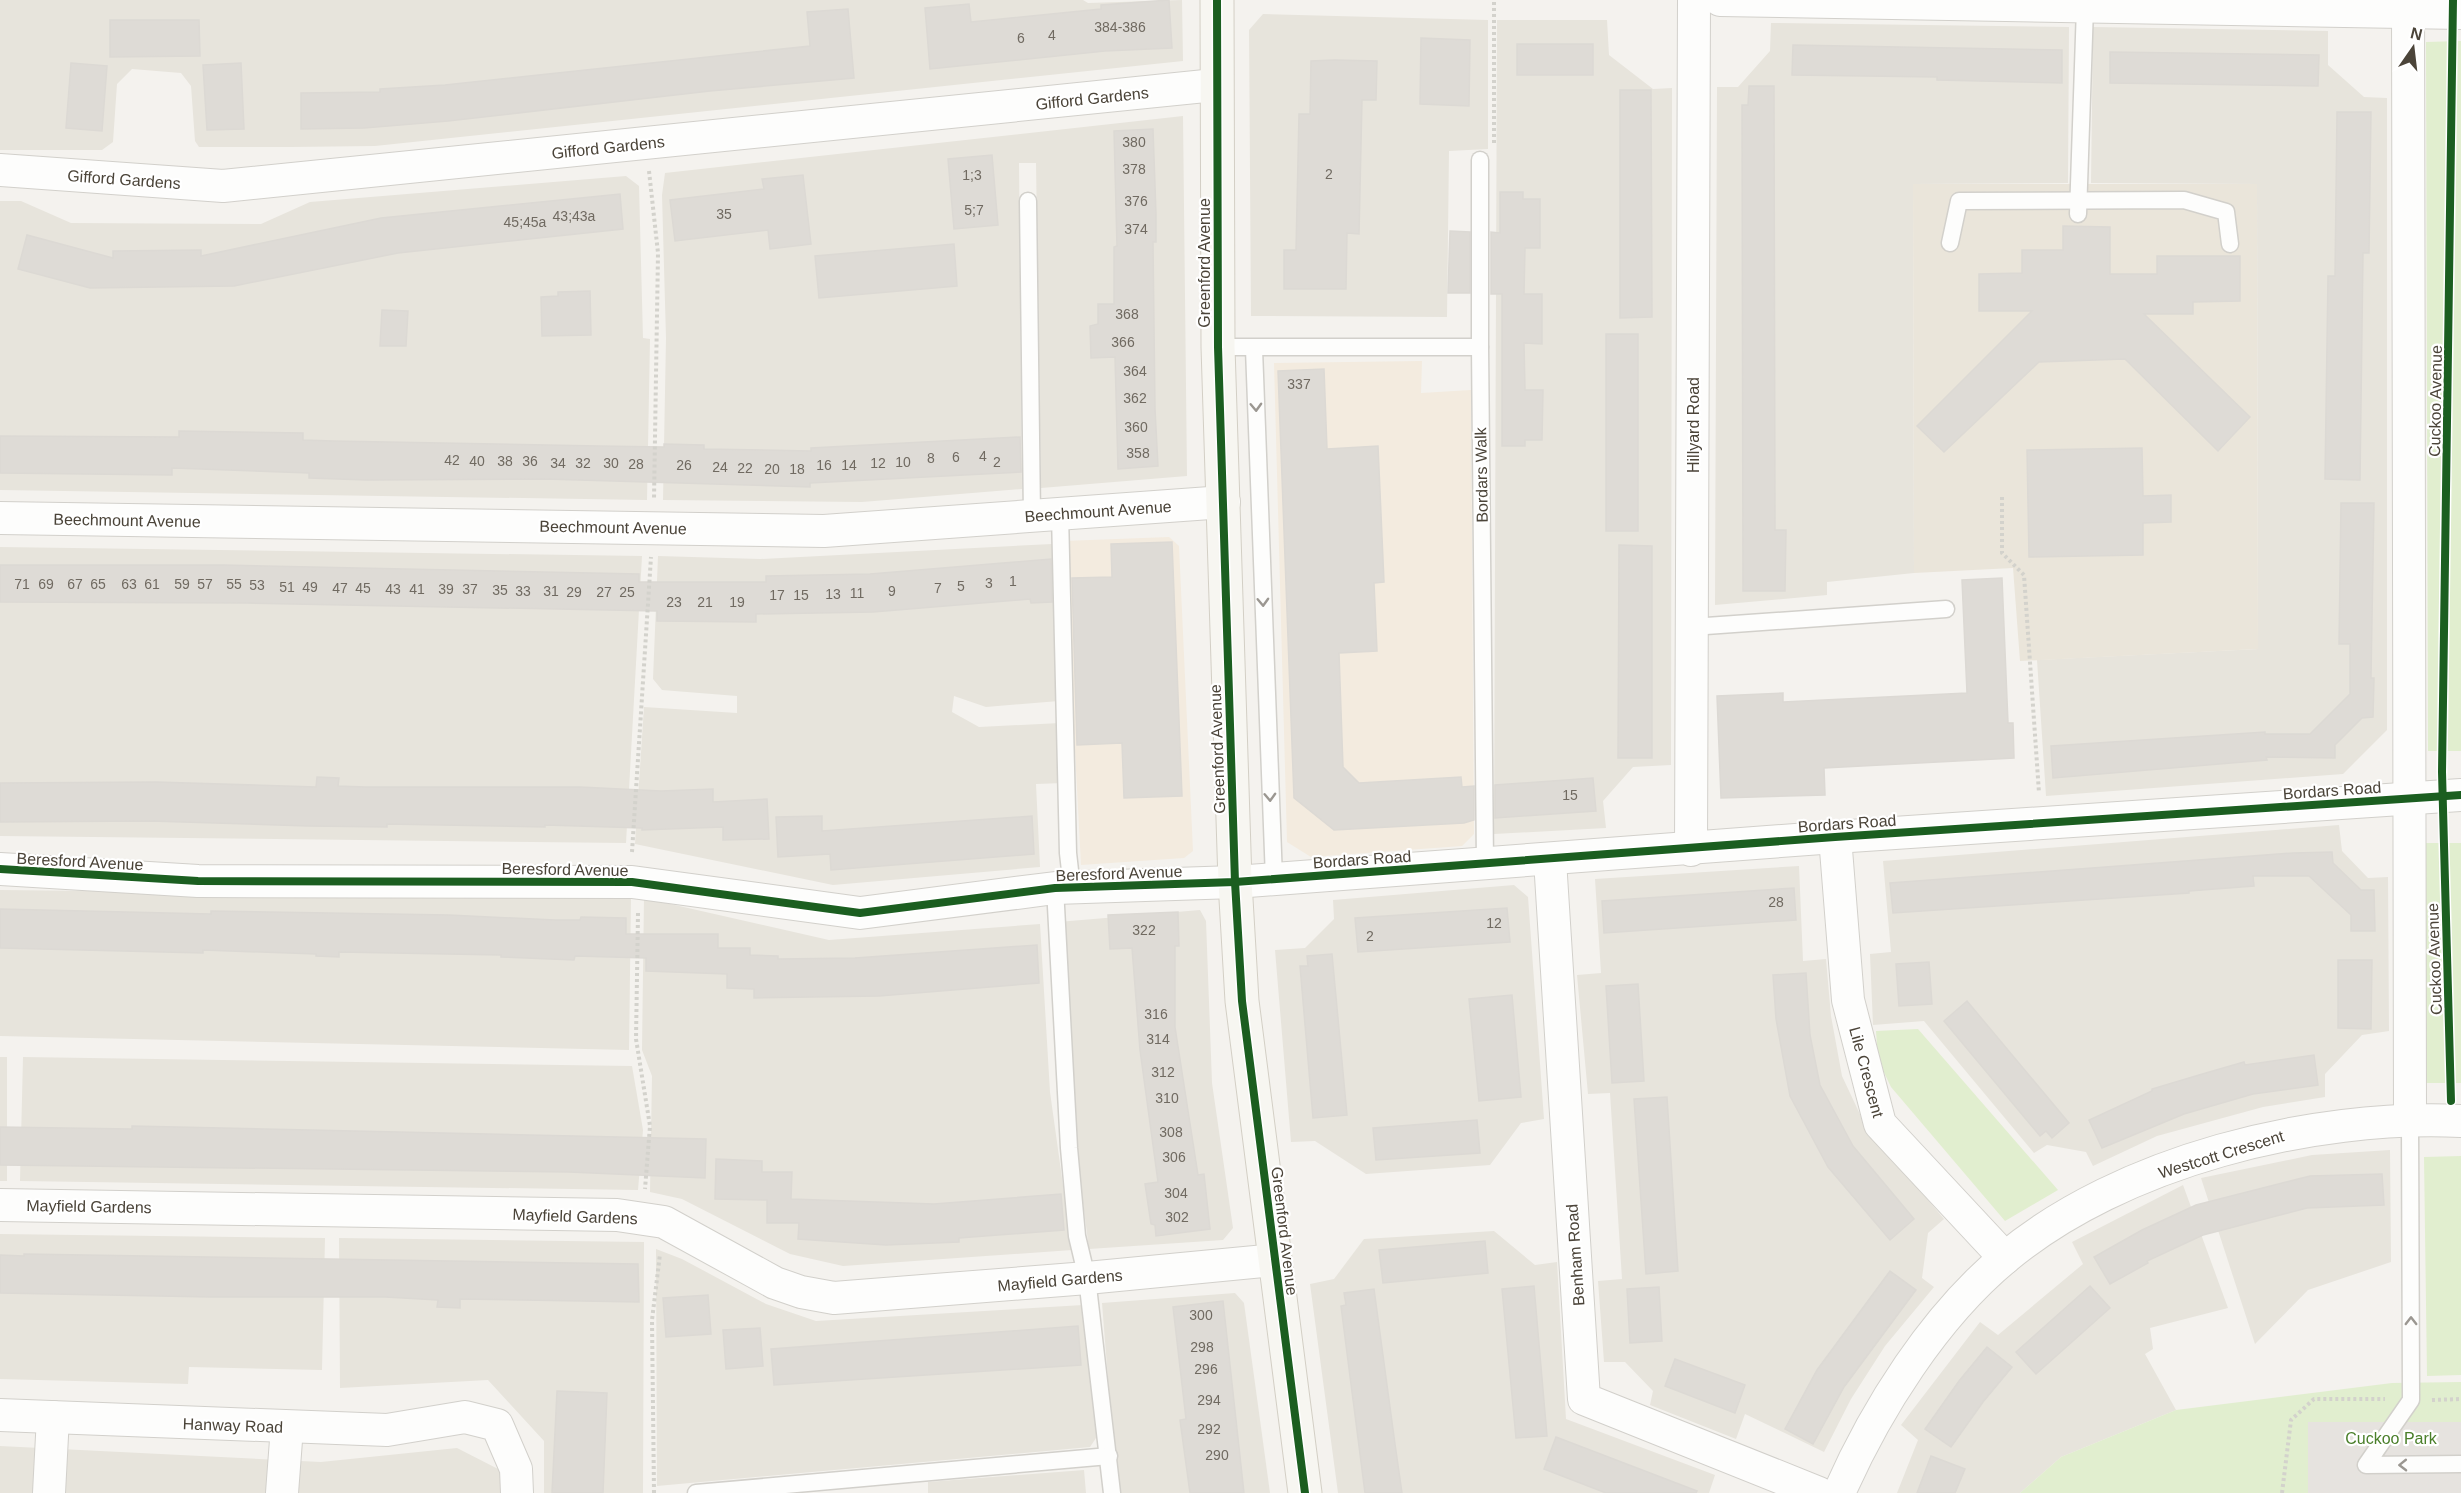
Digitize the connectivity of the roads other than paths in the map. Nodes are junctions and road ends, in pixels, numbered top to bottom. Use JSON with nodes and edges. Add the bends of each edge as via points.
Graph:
{"nodes":[{"id":1,"x":1217,"y":0,"type":"edge"},
{"id":2,"x":1694,"y":0,"type":"edge"},
{"id":3,"x":1719,"y":0,"type":"edge"},
{"id":4,"x":2085,"y":7,"type":"junction"},
{"id":5,"x":2408,"y":7,"type":"edge"},
{"id":6,"x":2461,"y":14,"type":"edge"},
{"id":7,"x":1215,"y":85,"type":"junction"},
{"id":8,"x":1480,"y":160,"type":"road end"},
{"id":9,"x":0,"y":170,"type":"edge"},
{"id":10,"x":1028,"y":201,"type":"dead end"},
{"id":11,"x":2078,"y":207,"type":"junction"},
{"id":12,"x":1950,"y":243,"type":"dead end"},
{"id":13,"x":2230,"y":244,"type":"dead end"},
{"id":14,"x":1218,"y":347,"type":"junction"},
{"id":15,"x":1480,"y":347,"type":"junction"},
{"id":16,"x":1254,"y":349,"type":"junction"},
{"id":17,"x":1224,"y":502,"type":"junction"},
{"id":18,"x":1046,"y":515,"type":"junction"},
{"id":19,"x":0,"y":518,"type":"edge"},
{"id":20,"x":1946,"y":609,"type":"dead end"},
{"id":21,"x":1692,"y":627,"type":"junction"},
{"id":22,"x":2461,"y":795,"type":"edge"},
{"id":23,"x":2409,"y":799,"type":"junction"},
{"id":24,"x":1835,"y":837,"type":"junction"},
{"id":25,"x":1691,"y":850,"type":"junction"},
{"id":26,"x":1550,"y":860,"type":"junction"},
{"id":27,"x":1485,"y":864,"type":"junction"},
{"id":28,"x":0,"y":869,"type":"edge"},
{"id":29,"x":1274,"y":879,"type":"junction"},
{"id":30,"x":1234,"y":882,"type":"junction"},
{"id":31,"x":1063,"y":888,"type":"junction"},
{"id":32,"x":2410,"y":1121,"type":"junction"},
{"id":33,"x":2461,"y":1121,"type":"edge"},
{"id":34,"x":0,"y":1205,"type":"edge"},
{"id":35,"x":2006,"y":1258,"type":"junction"},
{"id":36,"x":1275,"y":1260,"type":"junction"},
{"id":37,"x":1087,"y":1278,"type":"junction"},
{"id":38,"x":0,"y":1415,"type":"edge"},
{"id":39,"x":53,"y":1417,"type":"junction"},
{"id":40,"x":287,"y":1427,"type":"junction"},
{"id":41,"x":1109,"y":1456,"type":"junction"},
{"id":42,"x":2461,"y":1464,"type":"edge"},
{"id":43,"x":49,"y":1493,"type":"edge"},
{"id":44,"x":282,"y":1493,"type":"edge"},
{"id":45,"x":517,"y":1493,"type":"edge"},
{"id":46,"x":696,"y":1493,"type":"edge"},
{"id":47,"x":1112,"y":1493,"type":"edge"},
{"id":48,"x":1305,"y":1493,"type":"edge"},
{"id":49,"x":1819,"y":1493,"type":"edge"},
{"id":50,"x":1839,"y":1493,"type":"edge"}],
"edges":[{"from":1,"to":7,"type":"street","name":"Greenford Avenue"},
{"from":2,"to":21,"type":"street","name":"Hillyard Road"},
{"from":3,"to":4,"type":"street"},
{"from":4,"to":5,"type":"street"},
{"from":4,"to":11,"type":"lane"},
{"from":5,"to":6,"type":"street"},
{"from":5,"to":23,"type":"street","name":"Cuckoo Avenue"},
{"from":7,"to":9,"type":"street","name":"Gifford Gardens","via":[[223,186]]},
{"from":7,"to":14,"type":"street","name":"Greenford Avenue"},
{"from":8,"to":15,"type":"lane","name":"Bordars Walk"},
{"from":10,"to":18,"type":"lane"},
{"from":11,"to":12,"type":"lane","via":[[1959,201]]},
{"from":11,"to":13,"type":"lane","via":[[2184,200],[2226,212]]},
{"from":14,"to":16,"type":"lane"},
{"from":14,"to":17,"type":"street","name":"Greenford Avenue"},
{"from":15,"to":16,"type":"lane"},
{"from":15,"to":27,"type":"lane","name":"Bordars Walk"},
{"from":16,"to":29,"type":"lane","one_way":true},
{"from":17,"to":18,"type":"street","name":"Beechmount Avenue"},
{"from":17,"to":30,"type":"street","name":"Greenford Avenue"},
{"from":18,"to":19,"type":"street","name":"Beechmount Avenue","via":[[824,531]]},
{"from":18,"to":31,"type":"lane","via":[[1068,853]]},
{"from":20,"to":21,"type":"lane"},
{"from":21,"to":25,"type":"street","name":"Hillyard Road"},
{"from":22,"to":23,"type":"street","name":"Bordars Road"},
{"from":23,"to":24,"type":"street","name":"Bordars Road"},
{"from":23,"to":32,"type":"street","name":"Cuckoo Avenue"},
{"from":24,"to":25,"type":"street","name":"Bordars Road"},
{"from":24,"to":35,"type":"street","name":"Lile Crescent","via":[[1848,1000],[1880,1124]]},
{"from":25,"to":26,"type":"street","name":"Bordars Road"},
{"from":26,"to":27,"type":"street","name":"Bordars Road"},
{"from":26,"to":49,"type":"street","name":"Benham Road","via":[[1584,1399]]},
{"from":27,"to":29,"type":"street","name":"Bordars Road"},
{"from":28,"to":31,"type":"street","name":"Beresford Avenue","via":[[198,881],[632,882],[860,913]]},
{"from":29,"to":30,"type":"street","name":"Bordars Road"},
{"from":30,"to":31,"type":"street","name":"Beresford Avenue"},
{"from":30,"to":36,"type":"street","name":"Greenford Avenue","via":[[1242,1001]]},
{"from":31,"to":37,"type":"lane","via":[[1070,1159],[1079,1251]]},
{"from":32,"to":33,"type":"street","name":"Westcott Crescent"},
{"from":32,"to":35,"type":"street","name":"Westcott Crescent","via":[[2290,1133],[2179,1164],[2087,1202]]},
{"from":42,"to":32,"type":"lane","one_way":true,"via":[[2366,1465],[2411,1400]]},
{"from":34,"to":37,"type":"street","name":"Mayfield Gardens","via":[[617,1215],[664,1222],[775,1283],[834,1298]]},
{"from":35,"to":50,"type":"street","name":"Westcott Crescent","via":[[1947,1317],[1893,1391],[1858,1449]]},
{"from":36,"to":37,"type":"street","name":"Mayfield Gardens"},
{"from":36,"to":48,"type":"street","name":"Greenford Avenue"},
{"from":37,"to":41,"type":"lane"},
{"from":38,"to":39,"type":"street","name":"Hanway Road"},
{"from":39,"to":40,"type":"street","name":"Hanway Road"},
{"from":39,"to":43,"type":"street"},
{"from":40,"to":44,"type":"street"},
{"from":40,"to":45,"type":"street","name":"Hanway Road","via":[[387,1430],[465,1417],[497,1425],[516,1468]]},
{"from":41,"to":46,"type":"lane"},
{"from":41,"to":47,"type":"lane"}]}
